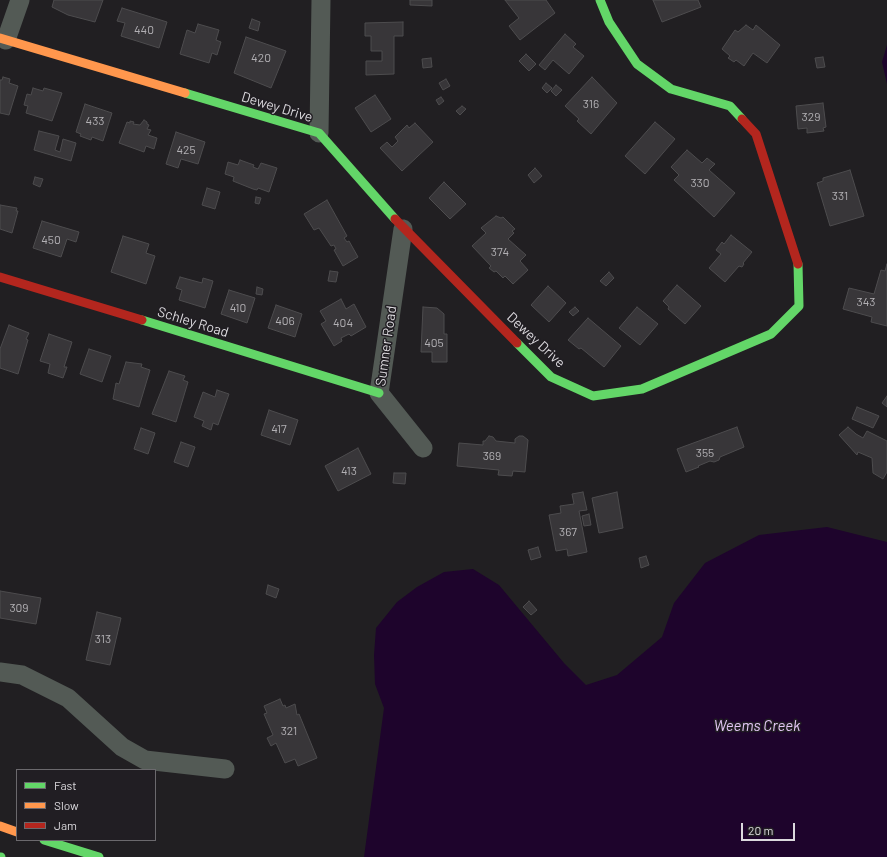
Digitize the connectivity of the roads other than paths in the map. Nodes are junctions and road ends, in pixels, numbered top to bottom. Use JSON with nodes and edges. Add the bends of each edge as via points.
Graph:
{"nodes":[{"id":1,"x":20,"y":0,"type":"edge"},
{"id":2,"x":321,"y":0,"type":"edge"},
{"id":3,"x":600,"y":0,"type":"edge"},
{"id":4,"x":3,"y":39,"type":"edge"},
{"id":5,"x":319,"y":134,"type":"junction"},
{"id":6,"x":403,"y":229,"type":"junction"},
{"id":7,"x":0,"y":277,"type":"edge"},
{"id":8,"x":379,"y":393,"type":"junction"},
{"id":9,"x":423,"y":448,"type":"dead end"},
{"id":10,"x":0,"y":672,"type":"edge"},
{"id":11,"x":225,"y":769,"type":"dead end"},
{"id":12,"x":0,"y":826,"type":"edge"},
{"id":13,"x":16,"y":832,"type":"edge"},
{"id":14,"x":47,"y":841,"type":"edge"},
{"id":15,"x":99,"y":857,"type":"edge"}],
"edges":[{"from":1,"to":4,"type":"street"},
{"from":2,"to":5,"type":"street"},
{"from":3,"to":6,"type":"street","name":"Dewey Drive","via":[[609,22],[637,64],[671,88],[730,106],[756,134],[798,265],[799,306],[770,334],[642,389],[593,396],[551,377]]},
{"from":4,"to":5,"type":"street","name":"Dewey Drive"},
{"from":5,"to":6,"type":"street","name":"Dewey Drive"},
{"from":6,"to":8,"type":"street","name":"Sumner Road"},
{"from":7,"to":8,"type":"street","name":"Schley Road"},
{"from":8,"to":9,"type":"street","name":"Sumner Road"},
{"from":10,"to":11,"type":"street","via":[[22,675],[68,698],[122,748],[144,760]]},
{"from":12,"to":13,"type":"street"},
{"from":14,"to":15,"type":"street"}]}
